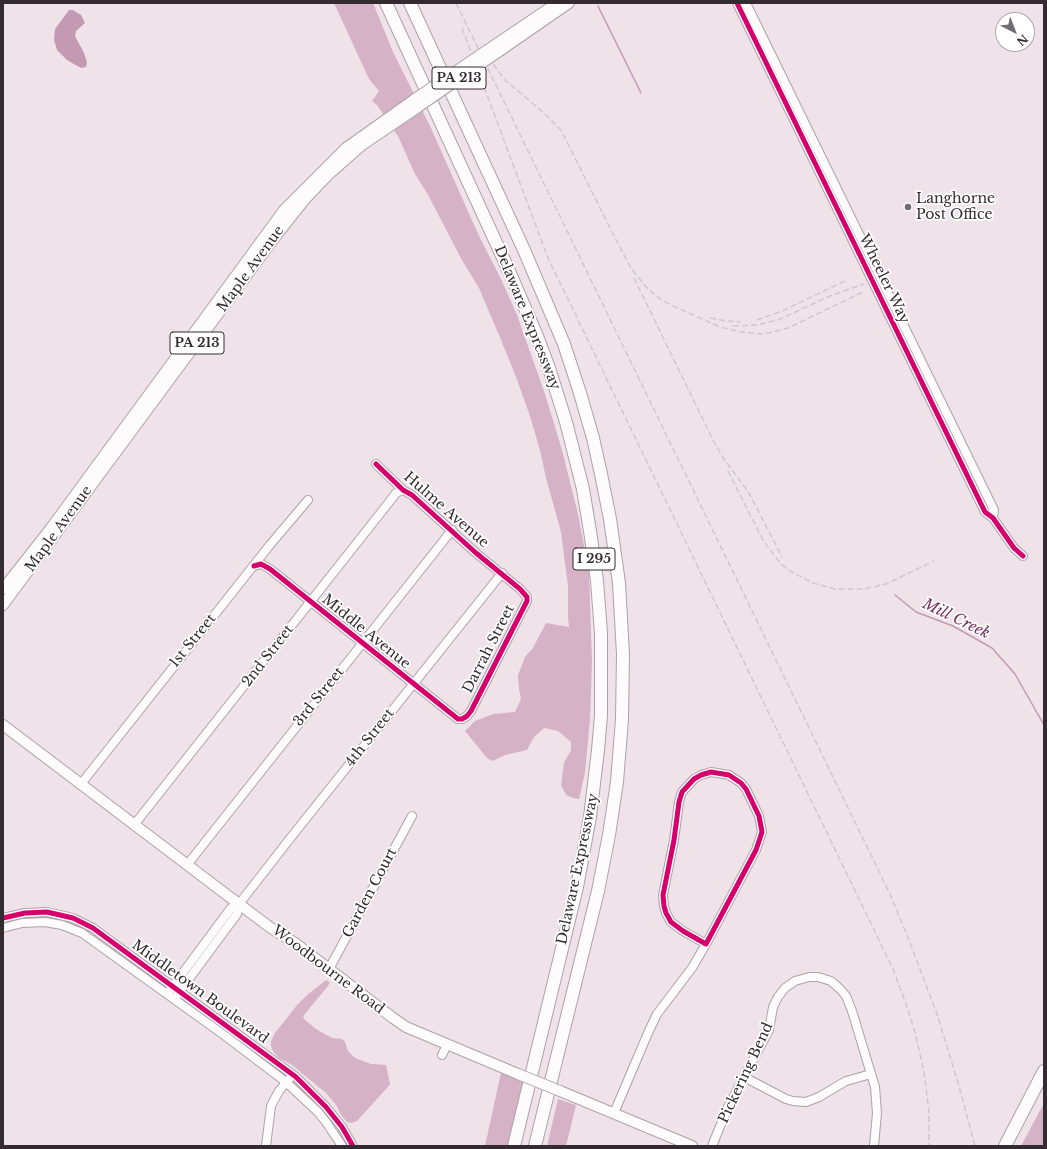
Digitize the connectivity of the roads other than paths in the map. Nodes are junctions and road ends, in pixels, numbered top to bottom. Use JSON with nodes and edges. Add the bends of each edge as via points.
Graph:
{"nodes":[{"id":1,"x":386,"y":3,"type":"edge"},
{"id":2,"x":410,"y":3,"type":"edge"},
{"id":3,"x":557,"y":3,"type":"edge"},
{"id":4,"x":569,"y":3,"type":"edge"},
{"id":5,"x":737,"y":3,"type":"edge"},
{"id":6,"x":746,"y":3,"type":"edge"},
{"id":7,"x":499,"y":47,"type":"junction"},
{"id":8,"x":417,"y":103,"type":"junction"},
{"id":9,"x":376,"y":464,"type":"dead end"},
{"id":10,"x":404,"y":490,"type":"junction"},
{"id":11,"x":308,"y":500,"type":"dead end"},
{"id":12,"x":993,"y":518,"type":"junction"},
{"id":13,"x":452,"y":530,"type":"junction"},
{"id":14,"x":1022,"y":556,"type":"dead end"},
{"id":15,"x":254,"y":566,"type":"junction"},
{"id":16,"x":502,"y":573,"type":"junction"},
{"id":17,"x":3,"y":589,"type":"edge"},
{"id":18,"x":310,"y":602,"type":"junction"},
{"id":19,"x":3,"y":605,"type":"edge"},
{"id":20,"x":362,"y":644,"type":"junction"},
{"id":21,"x":412,"y":684,"type":"junction"},
{"id":22,"x":462,"y":719,"type":"joint"},
{"id":23,"x":3,"y":725,"type":"edge"},
{"id":24,"x":81,"y":784,"type":"junction"},
{"id":25,"x":412,"y":816,"type":"dead end"},
{"id":26,"x":134,"y":825,"type":"junction"},
{"id":27,"x":187,"y":865,"type":"junction"},
{"id":28,"x":239,"y":904,"type":"junction"},
{"id":29,"x":3,"y":918,"type":"edge"},
{"id":30,"x":3,"y":928,"type":"edge"},
{"id":31,"x":706,"y":944,"type":"junction"},
{"id":32,"x":329,"y":969,"type":"junction"},
{"id":33,"x":177,"y":988,"type":"junction"},
{"id":34,"x":166,"y":994,"type":"junction"},
{"id":35,"x":174,"y":999,"type":"junction"},
{"id":36,"x":448,"y":1045,"type":"junction"},
{"id":37,"x":442,"y":1055,"type":"dead end"},
{"id":38,"x":1044,"y":1071,"type":"edge"},
{"id":39,"x":871,"y":1074,"type":"junction"},
{"id":40,"x":294,"y":1075,"type":"junction"},
{"id":41,"x":744,"y":1077,"type":"junction"},
{"id":42,"x":286,"y":1082,"type":"junction"},
{"id":43,"x":1044,"y":1086,"type":"edge"},
{"id":44,"x":614,"y":1114,"type":"junction"},
{"id":45,"x":266,"y":1146,"type":"edge"},
{"id":46,"x":342,"y":1146,"type":"edge"},
{"id":47,"x":353,"y":1146,"type":"edge"},
{"id":48,"x":514,"y":1146,"type":"edge"},
{"id":49,"x":535,"y":1146,"type":"edge"},
{"id":50,"x":692,"y":1146,"type":"edge"},
{"id":51,"x":712,"y":1146,"type":"edge"},
{"id":52,"x":874,"y":1146,"type":"edge"},
{"id":53,"x":1005,"y":1146,"type":"edge"},
{"id":54,"x":1012,"y":1146,"type":"edge"}],
"edges":[{"from":1,"to":48,"type":"highway","name":"Delaware Expressway","number":"I 295","via":[[521,298],[549,368],[583,489],[597,581],[601,633],[601,716],[590,818],[577,887]]},
{"from":2,"to":49,"type":"highway","name":"Delaware Expressway","number":"I 295","via":[[527,257],[564,344],[595,445],[610,519],[618,577],[623,695],[616,790],[598,891]]},
{"from":3,"to":7,"type":"main road","name":"Maple Avenue","number":"PA 213"},
{"from":4,"to":7,"type":"main road","name":"Maple Avenue","number":"PA 213"},
{"from":5,"to":12,"type":"street","name":"Wheeler Way","via":[[984,512]]},
{"from":6,"to":12,"type":"street","name":"Wheeler Way","via":[[994,510]]},
{"from":7,"to":8,"type":"main road","name":"Maple Avenue","number":"PA 213","bridge":true},
{"from":8,"to":17,"type":"main road","name":"Maple Avenue","number":"PA 213","via":[[346,148],[284,210],[51,528]]},
{"from":8,"to":19,"type":"main road","name":"Maple Avenue","number":"PA 213","via":[[362,145],[306,198]]},
{"from":9,"to":10,"type":"street","name":"Hulme Avenue"},
{"from":10,"to":13,"type":"street","name":"Hulme Avenue"},
{"from":10,"to":18,"type":"street","name":"2nd Street","via":[[396,493]]},
{"from":11,"to":15,"type":"street","name":"1st Street"},
{"from":12,"to":14,"type":"street","name":"Wheeler Way"},
{"from":13,"to":16,"type":"street","name":"Hulme Avenue"},
{"from":13,"to":20,"type":"street","name":"3rd Street"},
{"from":15,"to":18,"type":"street","name":"Middle Avenue","via":[[260,564],[270,569]]},
{"from":15,"to":24,"type":"street","name":"1st Street"},
{"from":16,"to":21,"type":"street","name":"4th Street"},
{"from":16,"to":22,"type":"street","name":"Darrah Street","via":[[527,596],[527,601],[471,711]]},
{"from":18,"to":20,"type":"street","name":"Middle Avenue"},
{"from":18,"to":26,"type":"street","name":"2nd Street"},
{"from":20,"to":21,"type":"street","name":"Middle Avenue"},
{"from":20,"to":27,"type":"street","name":"3rd Street"},
{"from":21,"to":22,"type":"street","name":"Middle Avenue","via":[[458,719]]},
{"from":21,"to":28,"type":"street","name":"4th Street"},
{"from":23,"to":24,"type":"main road","name":"Woodbourne Road"},
{"from":24,"to":26,"type":"main road","name":"Woodbourne Road"},
{"from":25,"to":32,"type":"street","name":"Garden Court"},
{"from":26,"to":27,"type":"main road","name":"Woodbourne Road"},
{"from":27,"to":28,"type":"main road","name":"Woodbourne Road"},
{"from":28,"to":32,"type":"main road","name":"Woodbourne Road"},
{"from":28,"to":33,"type":"street","name":"4th Street","via":[[237,914]]},
{"from":29,"to":33,"type":"street","name":"Middletown Boulevard","via":[[25,913],[48,912],[74,918],[93,928]]},
{"from":30,"to":34,"type":"street","name":"Middletown Boulevard","via":[[39,922],[71,928],[93,940]]},
{"from":31,"to":31,"type":"street","via":[[756,850],[762,832],[759,816],[746,789],[732,776],[712,772],[701,775],[682,792],[663,895],[666,913],[671,922]]},
{"from":31,"to":44,"type":"street","via":[[692,968],[657,1014]]},
{"from":32,"to":36,"type":"main road","name":"Woodbourne Road","via":[[406,1027]]},
{"from":33,"to":34,"type":"street","name":"4th Street"},
{"from":33,"to":35,"type":"street","name":"4th Street"},
{"from":33,"to":40,"type":"street","name":"Middletown Boulevard"},
{"from":34,"to":35,"type":"street","name":"Middletown Boulevard"},
{"from":35,"to":42,"type":"street","name":"Middletown Boulevard"},
{"from":36,"to":37,"type":"street"},
{"from":36,"to":44,"type":"main road","name":"Woodbourne Road","bridge":true},
{"from":38,"to":53,"type":"highway"},
{"from":39,"to":41,"type":"street","via":[[846,1081],[806,1102],[786,1099]]},
{"from":39,"to":41,"type":"street","name":"Pickering Bend","via":[[846,996],[831,981],[809,977],[795,981],[780,993],[773,1007],[768,1030]]},
{"from":39,"to":52,"type":"street","name":"Pickering Bend","via":[[878,1113]]},
{"from":40,"to":42,"type":"street"},
{"from":40,"to":47,"type":"street","name":"Middletown Boulevard","via":[[326,1107]]},
{"from":41,"to":51,"type":"street","name":"Pickering Bend"},
{"from":42,"to":45,"type":"street","via":[[271,1106]]},
{"from":42,"to":46,"type":"street","name":"Middletown Boulevard","via":[[318,1112]]},
{"from":43,"to":54,"type":"highway"},
{"from":44,"to":50,"type":"main road","name":"Woodbourne Road"}]}
